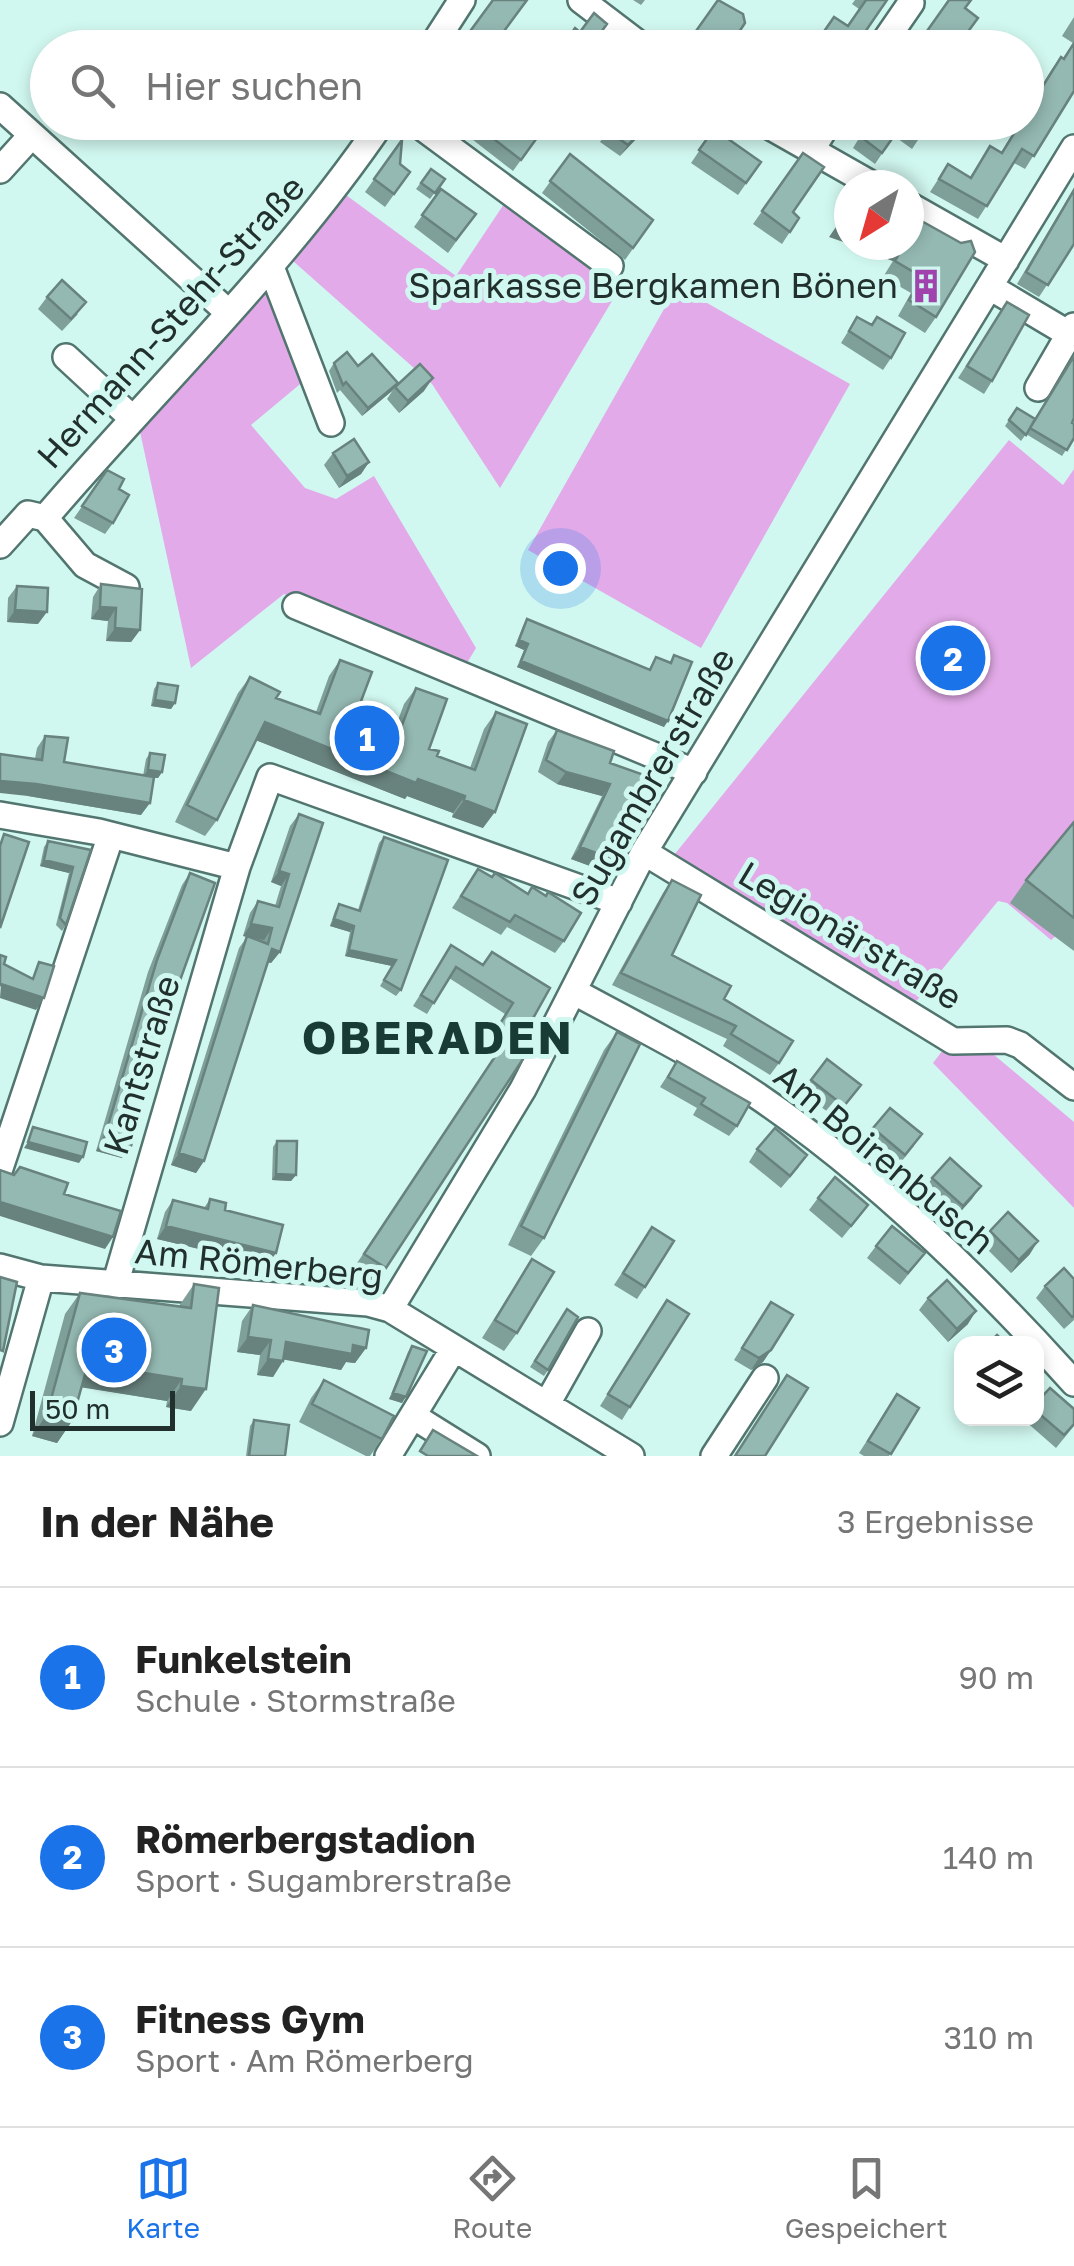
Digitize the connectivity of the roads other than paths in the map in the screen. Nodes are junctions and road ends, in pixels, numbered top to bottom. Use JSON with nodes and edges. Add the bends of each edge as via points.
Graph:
{"nodes":[{"id":1,"x":462,"y":0,"type":"edge"},
{"id":2,"x":585,"y":1,"type":"edge"},
{"id":3,"x":910,"y":3,"type":"dead end"},
{"id":4,"x":443,"y":30,"type":"edge"},
{"id":5,"x":621,"y":30,"type":"edge"},
{"id":6,"x":892,"y":30,"type":"edge"},
{"id":7,"x":0,"y":106,"type":"edge"},
{"id":8,"x":30,"y":137,"type":"joint"},
{"id":9,"x":33,"y":140,"type":"edge"},
{"id":10,"x":370,"y":140,"type":"edge"},
{"id":11,"x":439,"y":140,"type":"edge"},
{"id":12,"x":793,"y":140,"type":"edge"},
{"id":13,"x":817,"y":140,"type":"edge"},
{"id":14,"x":1074,"y":148,"type":"edge"},
{"id":15,"x":810,"y":150,"type":"junction"},
{"id":16,"x":0,"y":170,"type":"edge"},
{"id":17,"x":845,"y":170,"type":"edge"},
{"id":18,"x":924,"y":214,"type":"edge"},
{"id":19,"x":1006,"y":260,"type":"junction"},
{"id":20,"x":610,"y":266,"type":"dead end"},
{"id":21,"x":272,"y":268,"type":"junction"},
{"id":22,"x":990,"y":287,"type":"junction"},
{"id":23,"x":229,"y":313,"type":"junction"},
{"id":24,"x":1072,"y":330,"type":"edge"},
{"id":25,"x":66,"y":357,"type":"dead end"},
{"id":26,"x":1038,"y":388,"type":"dead end"},
{"id":27,"x":133,"y":418,"type":"junction"},
{"id":28,"x":331,"y":423,"type":"dead end"},
{"id":29,"x":46,"y":518,"type":"junction"},
{"id":30,"x":0,"y":545,"type":"edge"},
{"id":31,"x":126,"y":587,"type":"edge"},
{"id":32,"x":296,"y":606,"type":"dead end"},
{"id":33,"x":694,"y":772,"type":"junction"},
{"id":34,"x":0,"y":815,"type":"edge"},
{"id":35,"x":111,"y":835,"type":"junction"},
{"id":36,"x":644,"y":852,"type":"junction"},
{"id":37,"x":237,"y":867,"type":"junction"},
{"id":38,"x":619,"y":902,"type":"junction"},
{"id":39,"x":573,"y":991,"type":"junction"},
{"id":40,"x":1074,"y":1087,"type":"edge"},
{"id":41,"x":0,"y":1168,"type":"edge"},
{"id":42,"x":8,"y":1262,"type":"edge"},
{"id":43,"x":41,"y":1278,"type":"junction"},
{"id":44,"x":115,"y":1285,"type":"junction"},
{"id":45,"x":390,"y":1309,"type":"junction"},
{"id":46,"x":588,"y":1331,"type":"dead end"},
{"id":47,"x":454,"y":1348,"type":"junction"},
{"id":48,"x":766,"y":1378,"type":"dead end"},
{"id":49,"x":1074,"y":1383,"type":"edge"},
{"id":50,"x":547,"y":1404,"type":"junction"},
{"id":51,"x":413,"y":1416,"type":"junction"},
{"id":52,"x":0,"y":1422,"type":"edge"},
{"id":53,"x":388,"y":1456,"type":"edge"},
{"id":54,"x":477,"y":1456,"type":"edge"},
{"id":55,"x":631,"y":1456,"type":"edge"},
{"id":56,"x":714,"y":1456,"type":"edge"}],
"edges":[{"from":1,"to":4,"type":"street"},
{"from":2,"to":5,"type":"street"},
{"from":3,"to":6,"type":"street"},
{"from":7,"to":8,"type":"street"},
{"from":8,"to":16,"type":"street"},
{"from":9,"to":23,"type":"street"},
{"from":10,"to":21,"type":"street","name":"Hermann-Stehr-Straße"},
{"from":11,"to":20,"type":"street"},
{"from":12,"to":15,"type":"street"},
{"from":13,"to":15,"type":"street"},
{"from":14,"to":19,"type":"street","name":"Sugambrerstraße"},
{"from":15,"to":17,"type":"street"},
{"from":18,"to":19,"type":"street"},
{"from":19,"to":22,"type":"street","name":"Sugambrerstraße"},
{"from":21,"to":23,"type":"street","name":"Hermann-Stehr-Straße"},
{"from":21,"to":28,"type":"street"},
{"from":22,"to":24,"type":"street"},
{"from":22,"to":33,"type":"street","name":"Sugambrerstraße"},
{"from":23,"to":27,"type":"street","name":"Hermann-Stehr-Straße"},
{"from":24,"to":26,"type":"street"},
{"from":25,"to":27,"type":"street"},
{"from":27,"to":29,"type":"street","name":"Hermann-Stehr-Straße"},
{"from":29,"to":30,"type":"street","via":[[28,514]]},
{"from":29,"to":31,"type":"street","via":[[85,566]]},
{"from":32,"to":33,"type":"street"},
{"from":33,"to":36,"type":"street","name":"Sugambrerstraße"},
{"from":34,"to":35,"type":"street"},
{"from":35,"to":37,"type":"street"},
{"from":35,"to":41,"type":"street"},
{"from":36,"to":38,"type":"street","name":"Sugambrerstraße"},
{"from":36,"to":40,"type":"street","name":"Legionärstraße","via":[[953,1041],[1007,1040]]},
{"from":37,"to":38,"type":"street","name":"Kantstraße","via":[[270,778]]},
{"from":37,"to":44,"type":"street","name":"Kantstraße"},
{"from":38,"to":39,"type":"street","name":"Sugambrerstraße"},
{"from":39,"to":45,"type":"street","name":"Sugambrerstraße","via":[[523,1089]]},
{"from":39,"to":49,"type":"street","name":"Am Boirenbusch","via":[[758,1097],[824,1146],[930,1237]]},
{"from":42,"to":43,"type":"street","name":"Am Römerberg"},
{"from":43,"to":44,"type":"street","name":"Am Römerberg"},
{"from":43,"to":52,"type":"street"},
{"from":44,"to":45,"type":"street","name":"Am Römerberg"},
{"from":45,"to":47,"type":"street","name":"Am Römerberg"},
{"from":46,"to":50,"type":"street"},
{"from":47,"to":50,"type":"street","name":"Am Römerberg"},
{"from":47,"to":51,"type":"street"},
{"from":48,"to":56,"type":"street"},
{"from":50,"to":55,"type":"street","name":"Am Römerberg"},
{"from":51,"to":53,"type":"street"},
{"from":51,"to":54,"type":"street"}]}
